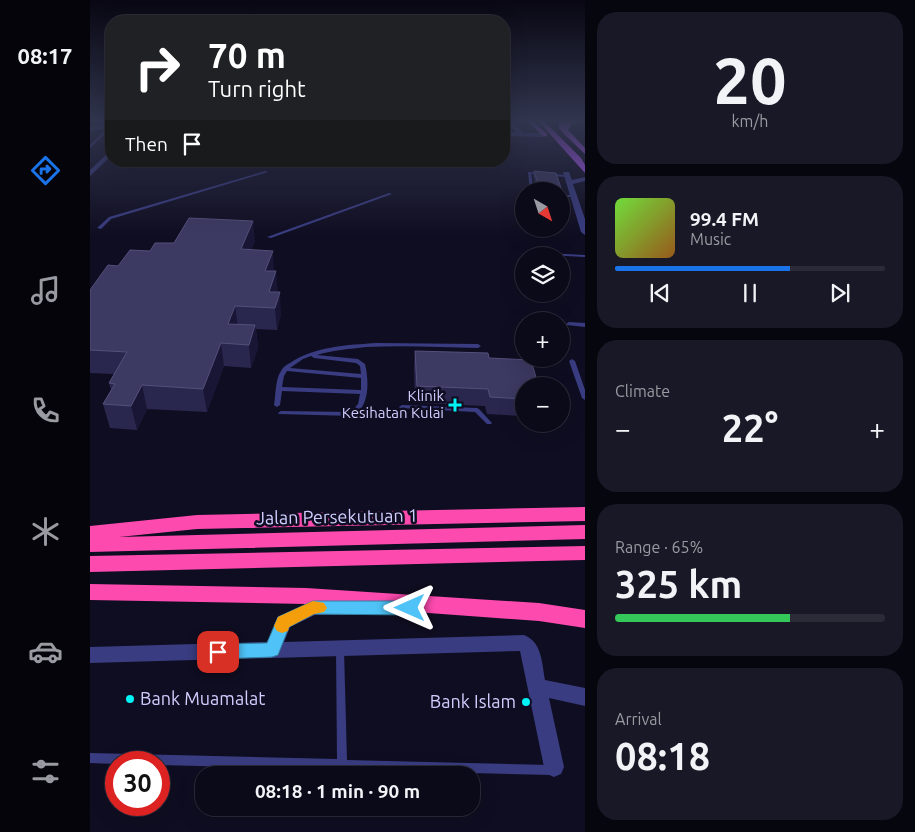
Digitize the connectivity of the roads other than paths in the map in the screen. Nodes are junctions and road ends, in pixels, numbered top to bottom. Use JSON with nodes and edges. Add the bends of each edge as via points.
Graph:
{"nodes":[{"id":1,"x":577,"y":159,"type":"edge"},
{"id":2,"x":90,"y":160,"type":"edge"},
{"id":3,"x":104,"y":160,"type":"joint"},
{"id":4,"x":585,"y":171,"type":"edge"},
{"id":5,"x":266,"y":172,"type":"dead end"},
{"id":6,"x":90,"y":173,"type":"edge"},
{"id":7,"x":567,"y":178,"type":"junction"},
{"id":8,"x":585,"y":180,"type":"edge"},
{"id":9,"x":530,"y":182,"type":"edge"},
{"id":10,"x":390,"y":194,"type":"dead end"},
{"id":11,"x":570,"y":198,"type":"edge"},
{"id":12,"x":574,"y":199,"type":"junction"},
{"id":13,"x":585,"y":203,"type":"edge"},
{"id":14,"x":99,"y":228,"type":"dead end"},
{"id":15,"x":585,"y":232,"type":"edge"},
{"id":16,"x":268,"y":236,"type":"dead end"},
{"id":17,"x":570,"y":255,"type":"edge"},
{"id":18,"x":585,"y":256,"type":"edge"},
{"id":19,"x":570,"y":324,"type":"edge"},
{"id":20,"x":585,"y":325,"type":"edge"},
{"id":21,"x":478,"y":346,"type":"dead end"},
{"id":22,"x":310,"y":355,"type":"junction"},
{"id":23,"x":572,"y":362,"type":"dead end"},
{"id":24,"x":285,"y":368,"type":"junction"},
{"id":25,"x":364,"y":376,"type":"junction"},
{"id":26,"x":280,"y":389,"type":"junction"},
{"id":27,"x":364,"y":392,"type":"junction"},
{"id":28,"x":585,"y":398,"type":"edge"},
{"id":29,"x":277,"y":405,"type":"dead end"},
{"id":30,"x":402,"y":407,"type":"dead end"},
{"id":31,"x":281,"y":413,"type":"dead end"},
{"id":32,"x":489,"y":423,"type":"dead end"},
{"id":33,"x":585,"y":514,"type":"edge"},
{"id":34,"x":585,"y":532,"type":"edge"},
{"id":35,"x":90,"y":533,"type":"edge"},
{"id":36,"x":90,"y":545,"type":"edge"},
{"id":37,"x":585,"y":553,"type":"edge"},
{"id":38,"x":90,"y":564,"type":"edge"},
{"id":39,"x":90,"y":592,"type":"edge"},
{"id":40,"x":468,"y":608,"type":"junction"},
{"id":41,"x":585,"y":619,"type":"edge"},
{"id":42,"x":340,"y":648,"type":"junction"},
{"id":43,"x":272,"y":650,"type":"junction"},
{"id":44,"x":90,"y":655,"type":"edge"},
{"id":45,"x":538,"y":687,"type":"junction"},
{"id":46,"x":585,"y":697,"type":"edge"},
{"id":47,"x":90,"y":758,"type":"edge"},
{"id":48,"x":342,"y":765,"type":"junction"},
{"id":49,"x":554,"y":767,"type":"joint"}],
"edges":[{"from":1,"to":4,"type":"main road"},
{"from":2,"to":3,"type":"street"},
{"from":3,"to":6,"type":"street"},
{"from":5,"to":14,"type":"lane","via":[[110,218]]},
{"from":7,"to":8,"type":"street"},
{"from":7,"to":9,"type":"lane","via":[[529,173]]},
{"from":7,"to":12,"type":"street"},
{"from":10,"to":16,"type":"lane"},
{"from":11,"to":12,"type":"lane"},
{"from":12,"to":13,"type":"street"},
{"from":12,"to":15,"type":"street"},
{"from":17,"to":18,"type":"lane"},
{"from":19,"to":20,"type":"lane"},
{"from":21,"to":22,"type":"lane","via":[[370,344]]},
{"from":22,"to":24,"type":"lane"},
{"from":22,"to":25,"type":"lane","via":[[358,361],[363,365]]},
{"from":23,"to":28,"type":"lane"},
{"from":24,"to":25,"type":"lane"},
{"from":24,"to":26,"type":"lane"},
{"from":25,"to":27,"type":"lane"},
{"from":26,"to":27,"type":"lane"},
{"from":26,"to":29,"type":"lane"},
{"from":27,"to":31,"type":"lane","via":[[358,410],[353,414]]},
{"from":30,"to":32,"type":"lane","via":[[477,410]]},
{"from":33,"to":35,"type":"highway","via":[[197,522]]},
{"from":34,"to":36,"type":"highway","name":"Jalan Persekutuan 1"},
{"from":37,"to":38,"type":"highway"},
{"from":39,"to":40,"type":"highway","via":[[306,596]]},
{"from":40,"to":41,"type":"highway","via":[[539,612]]},
{"from":40,"to":43,"type":"street","via":[[313,608],[284,622]]},
{"from":42,"to":43,"type":"street"},
{"from":42,"to":45,"type":"street","via":[[524,643],[530,649]]},
{"from":42,"to":48,"type":"lane"},
{"from":43,"to":44,"type":"street"},
{"from":45,"to":46,"type":"street"},
{"from":45,"to":49,"type":"street"},
{"from":47,"to":48,"type":"lane"},
{"from":48,"to":49,"type":"lane","via":[[551,770]]}]}
